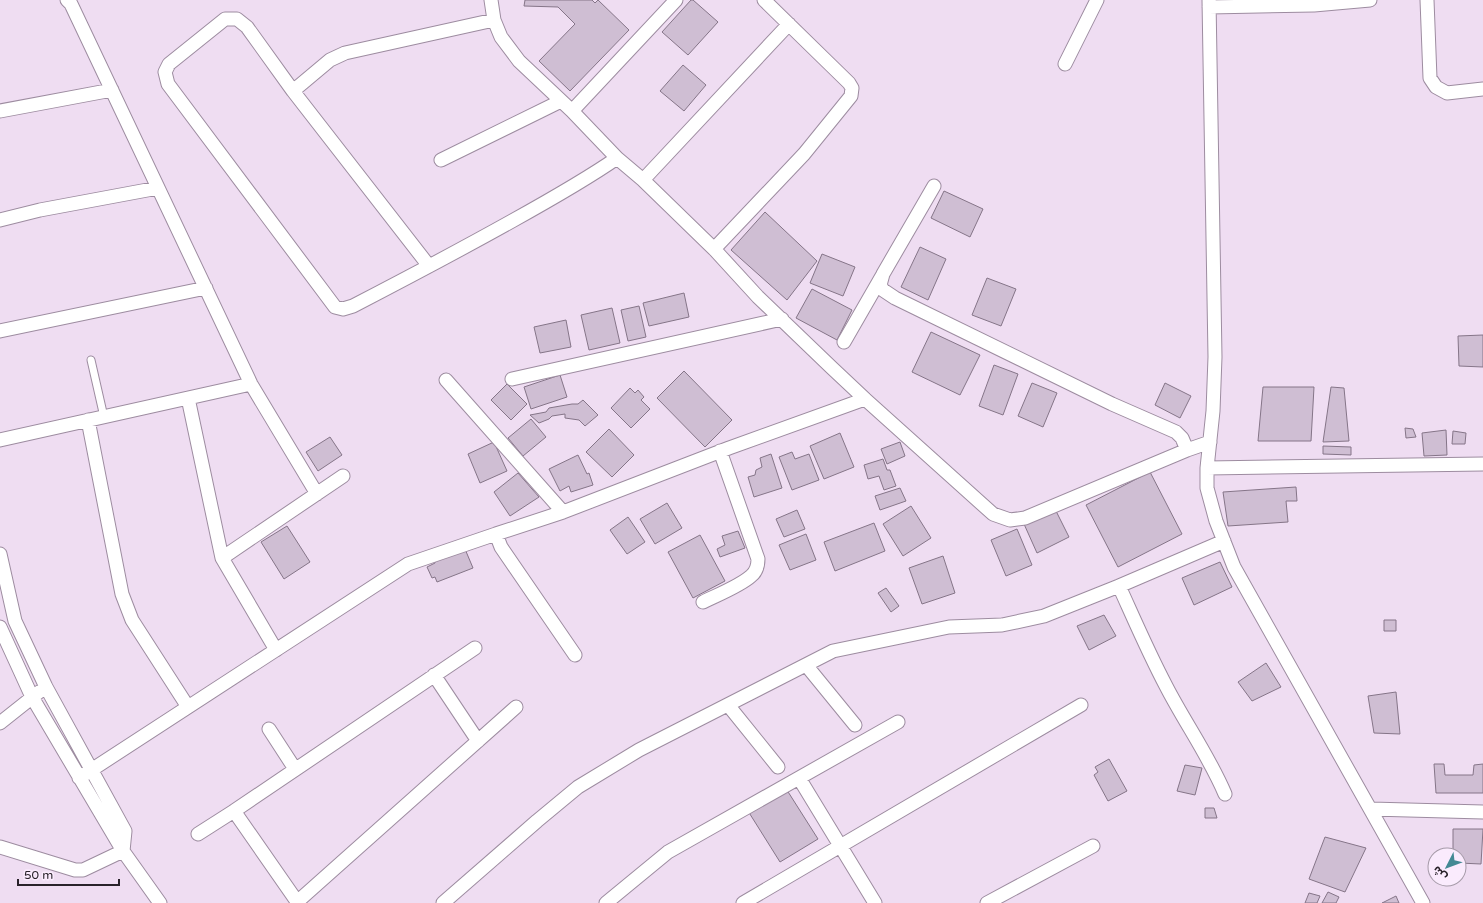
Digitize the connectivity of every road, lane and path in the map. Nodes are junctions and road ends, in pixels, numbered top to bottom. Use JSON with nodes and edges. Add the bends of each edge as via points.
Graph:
{"nodes":[{"id":1,"x":67,"y":0,"type":"edge"},
{"id":2,"x":490,"y":0,"type":"edge"},
{"id":3,"x":676,"y":0,"type":"edge"},
{"id":4,"x":764,"y":0,"type":"edge"},
{"id":5,"x":1097,"y":0,"type":"edge"},
{"id":6,"x":1370,"y":0,"type":"edge"},
{"id":7,"x":1427,"y":0,"type":"edge"},
{"id":8,"x":1209,"y":3,"type":"edge"},
{"id":9,"x":494,"y":20,"type":"junction"},
{"id":10,"x":789,"y":24,"type":"junction"},
{"id":11,"x":1065,"y":64,"type":"dead end"},
{"id":12,"x":1483,"y":89,"type":"edge"},
{"id":13,"x":112,"y":90,"type":"junction"},
{"id":14,"x":293,"y":91,"type":"junction"},
{"id":15,"x":561,"y":101,"type":"junction"},
{"id":16,"x":0,"y":111,"type":"edge"},
{"id":17,"x":572,"y":111,"type":"junction"},
{"id":18,"x":617,"y":158,"type":"junction"},
{"id":19,"x":441,"y":160,"type":"dead end"},
{"id":20,"x":643,"y":180,"type":"junction"},
{"id":21,"x":934,"y":186,"type":"dead end"},
{"id":22,"x":158,"y":188,"type":"junction"},
{"id":23,"x":0,"y":220,"type":"edge"},
{"id":24,"x":714,"y":249,"type":"junction"},
{"id":25,"x":429,"y":266,"type":"junction"},
{"id":26,"x":883,"y":274,"type":"junction"},
{"id":27,"x":206,"y":288,"type":"junction"},
{"id":28,"x":782,"y":319,"type":"junction"},
{"id":29,"x":0,"y":331,"type":"edge"},
{"id":30,"x":844,"y":342,"type":"dead end"},
{"id":31,"x":91,"y":360,"type":"dead end"},
{"id":32,"x":446,"y":380,"type":"dead end"},
{"id":33,"x":512,"y":380,"type":"dead end"},
{"id":34,"x":252,"y":384,"type":"junction"},
{"id":35,"x":188,"y":398,"type":"junction"},
{"id":36,"x":865,"y":399,"type":"junction"},
{"id":37,"x":104,"y":417,"type":"junction"},
{"id":38,"x":88,"y":420,"type":"junction"},
{"id":39,"x":0,"y":440,"type":"edge"},
{"id":40,"x":1210,"y":442,"type":"junction"},
{"id":41,"x":1187,"y":450,"type":"junction"},
{"id":42,"x":720,"y":451,"type":"junction"},
{"id":43,"x":1483,"y":464,"type":"edge"},
{"id":44,"x":1207,"y":468,"type":"junction"},
{"id":45,"x":343,"y":476,"type":"dead end"},
{"id":46,"x":317,"y":494,"type":"junction"},
{"id":47,"x":563,"y":512,"type":"junction"},
{"id":48,"x":496,"y":534,"type":"junction"},
{"id":49,"x":1224,"y":541,"type":"junction"},
{"id":50,"x":0,"y":554,"type":"edge"},
{"id":51,"x":222,"y":558,"type":"junction"},
{"id":52,"x":1119,"y":586,"type":"junction"},
{"id":53,"x":703,"y":602,"type":"dead end"},
{"id":54,"x":0,"y":626,"type":"edge"},
{"id":55,"x":475,"y":648,"type":"dead end"},
{"id":56,"x":276,"y":650,"type":"junction"},
{"id":57,"x":575,"y":655,"type":"dead end"},
{"id":58,"x":806,"y":665,"type":"junction"},
{"id":59,"x":434,"y":675,"type":"junction"},
{"id":60,"x":46,"y":687,"type":"junction"},
{"id":61,"x":32,"y":697,"type":"junction"},
{"id":62,"x":728,"y":705,"type":"junction"},
{"id":63,"x":1081,"y":705,"type":"dead end"},
{"id":64,"x":188,"y":707,"type":"junction"},
{"id":65,"x":516,"y":707,"type":"dead end"},
{"id":66,"x":898,"y":722,"type":"dead end"},
{"id":67,"x":0,"y":723,"type":"edge"},
{"id":68,"x":855,"y":725,"type":"dead end"},
{"id":69,"x":269,"y":729,"type":"dead end"},
{"id":70,"x":478,"y":741,"type":"junction"},
{"id":71,"x":778,"y":767,"type":"dead end"},
{"id":72,"x":295,"y":769,"type":"junction"},
{"id":73,"x":91,"y":770,"type":"junction"},
{"id":74,"x":79,"y":778,"type":"junction"},
{"id":75,"x":799,"y":778,"type":"junction"},
{"id":76,"x":1225,"y":794,"type":"dead end"},
{"id":77,"x":1370,"y":809,"type":"junction"},
{"id":78,"x":234,"y":811,"type":"junction"},
{"id":79,"x":1483,"y":812,"type":"edge"},
{"id":80,"x":198,"y":834,"type":"dead end"},
{"id":81,"x":841,"y":845,"type":"junction"},
{"id":82,"x":1093,"y":846,"type":"dead end"},
{"id":83,"x":0,"y":847,"type":"edge"},
{"id":84,"x":122,"y":851,"type":"junction"},
{"id":85,"x":298,"y":902,"type":"edge"},
{"id":86,"x":160,"y":903,"type":"edge"},
{"id":87,"x":443,"y":903,"type":"edge"},
{"id":88,"x":606,"y":903,"type":"edge"},
{"id":89,"x":743,"y":903,"type":"edge"},
{"id":90,"x":875,"y":903,"type":"edge"},
{"id":91,"x":987,"y":903,"type":"edge"},
{"id":92,"x":1423,"y":903,"type":"edge"}],
"edges":[{"from":1,"to":13,"type":"street"},
{"from":2,"to":9,"type":"street"},
{"from":3,"to":17,"type":"street"},
{"from":4,"to":10,"type":"street"},
{"from":5,"to":11,"type":"street"},
{"from":6,"to":8,"type":"street","via":[[1314,5]]},
{"from":7,"to":12,"type":"street","via":[[1430,78],[1436,87],[1447,93]]},
{"from":8,"to":40,"type":"street","via":[[1215,357]]},
{"from":9,"to":14,"type":"street","via":[[345,54],[330,60]]},
{"from":9,"to":15,"type":"street","via":[[501,37],[519,61]]},
{"from":10,"to":20,"type":"street"},
{"from":10,"to":24,"type":"street","via":[[849,83],[852,88],[851,96],[804,154]]},
{"from":13,"to":16,"type":"street"},
{"from":13,"to":22,"type":"street"},
{"from":14,"to":25,"type":"street"},
{"from":14,"to":25,"type":"street","via":[[247,26],[237,19],[225,19],[169,64],[165,72],[168,84],[335,307],[343,309],[353,306]]},
{"from":15,"to":17,"type":"street"},
{"from":15,"to":19,"type":"street"},
{"from":17,"to":18,"type":"street"},
{"from":18,"to":20,"type":"street"},
{"from":18,"to":25,"type":"street","via":[[589,177]]},
{"from":20,"to":24,"type":"street"},
{"from":21,"to":26,"type":"street"},
{"from":22,"to":23,"type":"street"},
{"from":22,"to":27,"type":"street"},
{"from":24,"to":28,"type":"street"},
{"from":26,"to":30,"type":"street"},
{"from":26,"to":41,"type":"street","via":[[880,285],[889,295],[1112,404],[1176,432]]},
{"from":27,"to":29,"type":"street"},
{"from":27,"to":34,"type":"street"},
{"from":28,"to":33,"type":"street"},
{"from":28,"to":36,"type":"street"},
{"from":31,"to":37,"type":"lane"},
{"from":32,"to":47,"type":"street"},
{"from":34,"to":35,"type":"street"},
{"from":34,"to":46,"type":"street"},
{"from":35,"to":37,"type":"street"},
{"from":35,"to":51,"type":"street"},
{"from":36,"to":41,"type":"street","via":[[993,514],[1010,520],[1025,518]]},
{"from":36,"to":42,"type":"street"},
{"from":37,"to":38,"type":"street"},
{"from":38,"to":39,"type":"street"},
{"from":38,"to":64,"type":"street","via":[[122,594],[132,620]]},
{"from":40,"to":41,"type":"street"},
{"from":40,"to":44,"type":"street"},
{"from":42,"to":47,"type":"street"},
{"from":42,"to":53,"type":"street","via":[[758,563],[752,575],[746,580]]},
{"from":43,"to":44,"type":"street"},
{"from":44,"to":49,"type":"street","via":[[1207,488]]},
{"from":45,"to":46,"type":"street"},
{"from":46,"to":51,"type":"street"},
{"from":47,"to":48,"type":"street"},
{"from":48,"to":56,"type":"street","via":[[408,564]]},
{"from":48,"to":57,"type":"street","via":[[501,547]]},
{"from":49,"to":52,"type":"street"},
{"from":49,"to":77,"type":"street","via":[[1234,567]]},
{"from":50,"to":60,"type":"street","via":[[14,621]]},
{"from":51,"to":56,"type":"street"},
{"from":52,"to":58,"type":"street","via":[[1044,616],[1002,625],[949,627],[833,651]]},
{"from":52,"to":76,"type":"street","via":[[1165,685],[1216,773]]},
{"from":54,"to":61,"type":"street"},
{"from":55,"to":59,"type":"street"},
{"from":56,"to":64,"type":"street"},
{"from":58,"to":62,"type":"street"},
{"from":58,"to":68,"type":"street"},
{"from":59,"to":70,"type":"street"},
{"from":59,"to":72,"type":"street"},
{"from":60,"to":61,"type":"street"},
{"from":60,"to":73,"type":"street"},
{"from":61,"to":67,"type":"street"},
{"from":61,"to":74,"type":"street"},
{"from":62,"to":71,"type":"street"},
{"from":62,"to":87,"type":"street","via":[[639,750],[578,787]]},
{"from":63,"to":81,"type":"street"},
{"from":64,"to":73,"type":"street"},
{"from":65,"to":70,"type":"street"},
{"from":66,"to":75,"type":"street"},
{"from":69,"to":72,"type":"street"},
{"from":70,"to":85,"type":"street"},
{"from":72,"to":78,"type":"street"},
{"from":73,"to":74,"type":"street"},
{"from":73,"to":84,"type":"street","via":[[125,831]]},
{"from":74,"to":84,"type":"street"},
{"from":75,"to":81,"type":"street"},
{"from":75,"to":88,"type":"street","via":[[668,852]]},
{"from":77,"to":79,"type":"street"},
{"from":77,"to":92,"type":"street"},
{"from":78,"to":80,"type":"street"},
{"from":78,"to":85,"type":"street"},
{"from":81,"to":89,"type":"street"},
{"from":81,"to":90,"type":"street"},
{"from":82,"to":91,"type":"street"},
{"from":83,"to":84,"type":"street","via":[[75,870],[83,870]]},
{"from":84,"to":86,"type":"street"}]}
